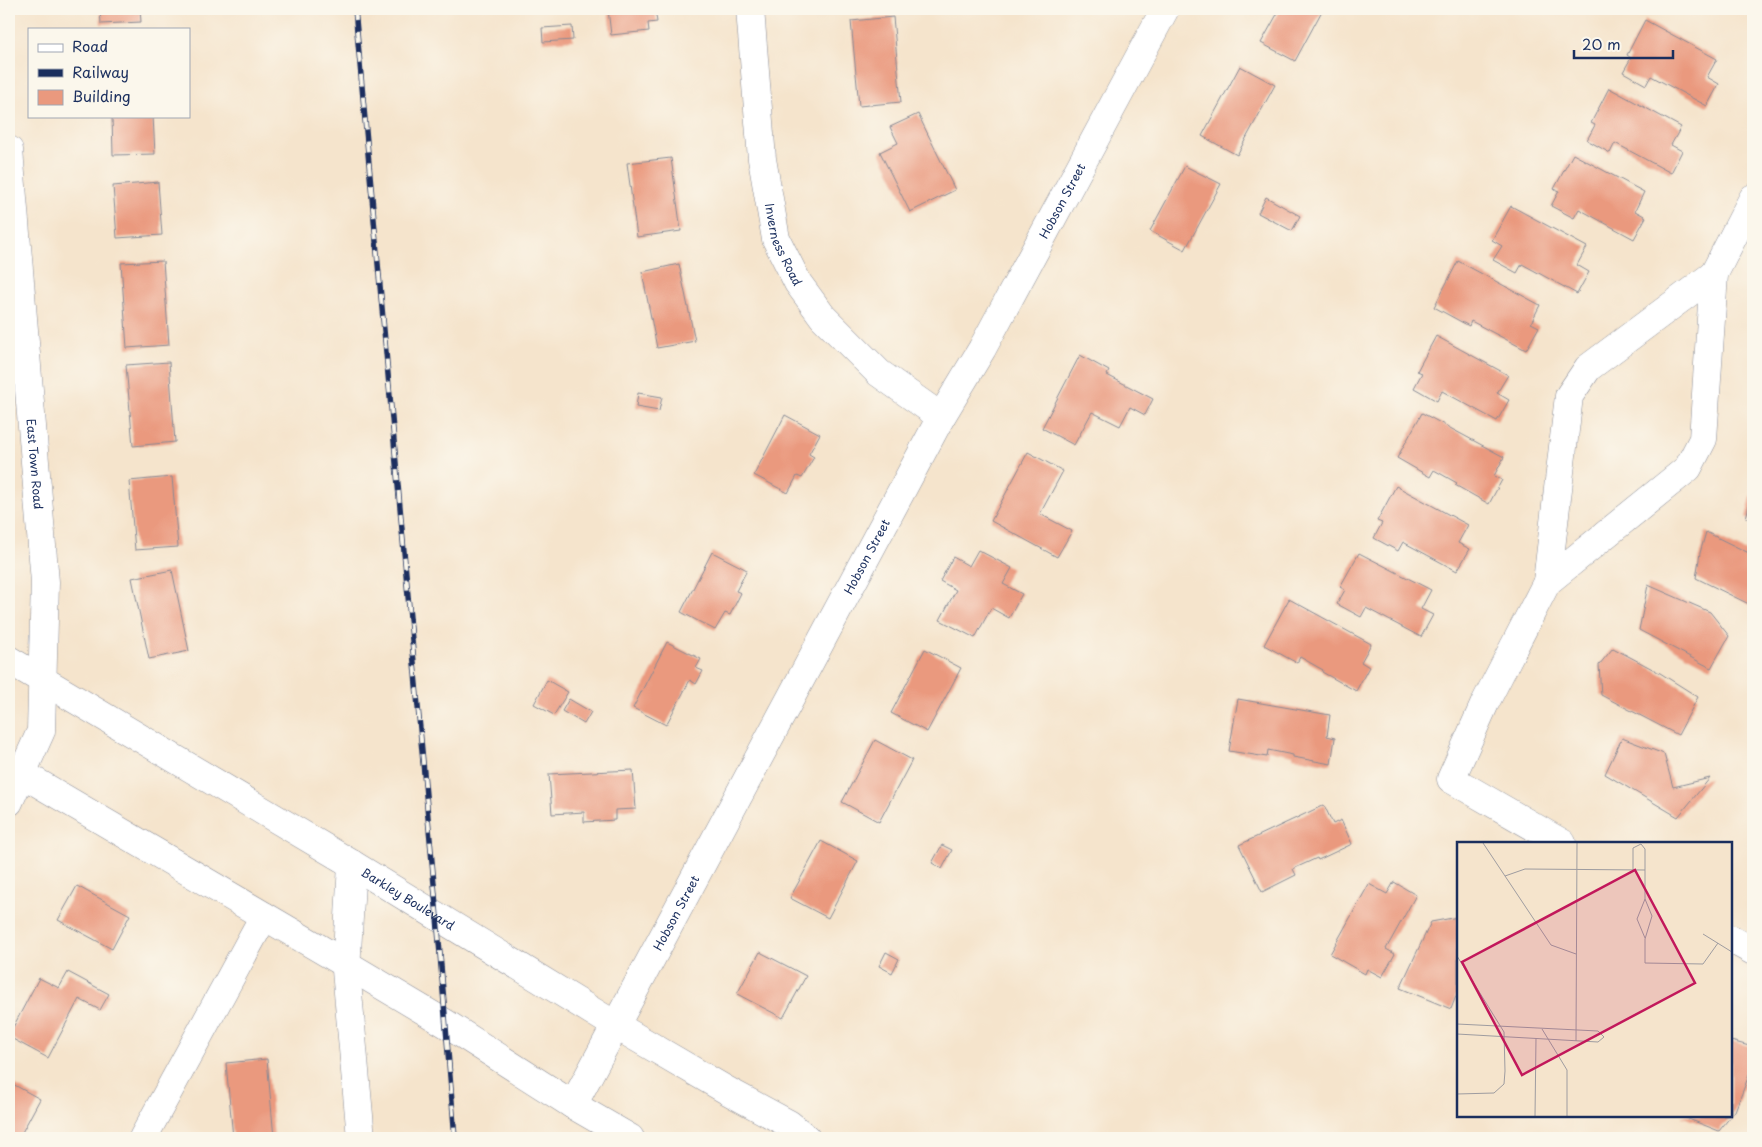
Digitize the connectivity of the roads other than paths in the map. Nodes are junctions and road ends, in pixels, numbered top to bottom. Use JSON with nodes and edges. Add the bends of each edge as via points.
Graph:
{"nodes":[{"id":1,"x":750,"y":9,"type":"edge"},
{"id":2,"x":1165,"y":9,"type":"edge"},
{"id":3,"x":9,"y":150,"type":"edge"},
{"id":4,"x":1753,"y":198,"type":"edge"},
{"id":5,"x":1714,"y":274,"type":"junction"},
{"id":6,"x":941,"y":417,"type":"junction"},
{"id":7,"x":1547,"y":582,"type":"junction"},
{"id":8,"x":9,"y":660,"type":"edge"},
{"id":9,"x":42,"y":680,"type":"junction"},
{"id":10,"x":15,"y":770,"type":"edge"},
{"id":11,"x":9,"y":802,"type":"edge"},
{"id":12,"x":1560,"y":842,"type":"edge"},
{"id":13,"x":352,"y":864,"type":"junction"},
{"id":14,"x":264,"y":916,"type":"junction"},
{"id":15,"x":1732,"y":940,"type":"edge"},
{"id":16,"x":1753,"y":952,"type":"edge"},
{"id":17,"x":346,"y":964,"type":"junction"},
{"id":18,"x":615,"y":1025,"type":"junction"},
{"id":19,"x":573,"y":1105,"type":"junction"},
{"id":20,"x":143,"y":1138,"type":"edge"},
{"id":21,"x":361,"y":1138,"type":"edge"},
{"id":22,"x":630,"y":1138,"type":"edge"},
{"id":23,"x":806,"y":1138,"type":"edge"}],
"edges":[{"from":1,"to":6,"type":"street","name":"Inverness Road","via":[[762,159],[776,239],[798,283],[823,317],[879,373]]},
{"from":2,"to":6,"type":"street","name":"Hobson Street","via":[[982,349]]},
{"from":3,"to":9,"type":"street","name":"East Town Road","via":[[45,582]]},
{"from":4,"to":5,"type":"street"},
{"from":5,"to":7,"type":"street","via":[[1588,368],[1569,396]]},
{"from":5,"to":7,"type":"street","via":[[1703,440],[1688,468]]},
{"from":6,"to":18,"type":"street","name":"Hobson Street"},
{"from":7,"to":12,"type":"street","via":[[1485,703],[1452,779]]},
{"from":8,"to":9,"type":"street","name":"Barkley Boulevard"},
{"from":9,"to":10,"type":"street","name":"East Town Road","via":[[41,731]]},
{"from":9,"to":13,"type":"street","name":"Barkley Boulevard"},
{"from":10,"to":11,"type":"street","name":"East Town Road"},
{"from":10,"to":14,"type":"street"},
{"from":13,"to":17,"type":"street"},
{"from":13,"to":18,"type":"street","name":"Barkley Boulevard"},
{"from":14,"to":17,"type":"street"},
{"from":14,"to":20,"type":"street"},
{"from":15,"to":16,"type":"street"},
{"from":17,"to":19,"type":"street"},
{"from":17,"to":21,"type":"street"},
{"from":18,"to":19,"type":"street","name":"Hobson Street"},
{"from":18,"to":23,"type":"street","name":"Barkley Boulevard","via":[[789,1124]]},
{"from":19,"to":22,"type":"street"}]}
